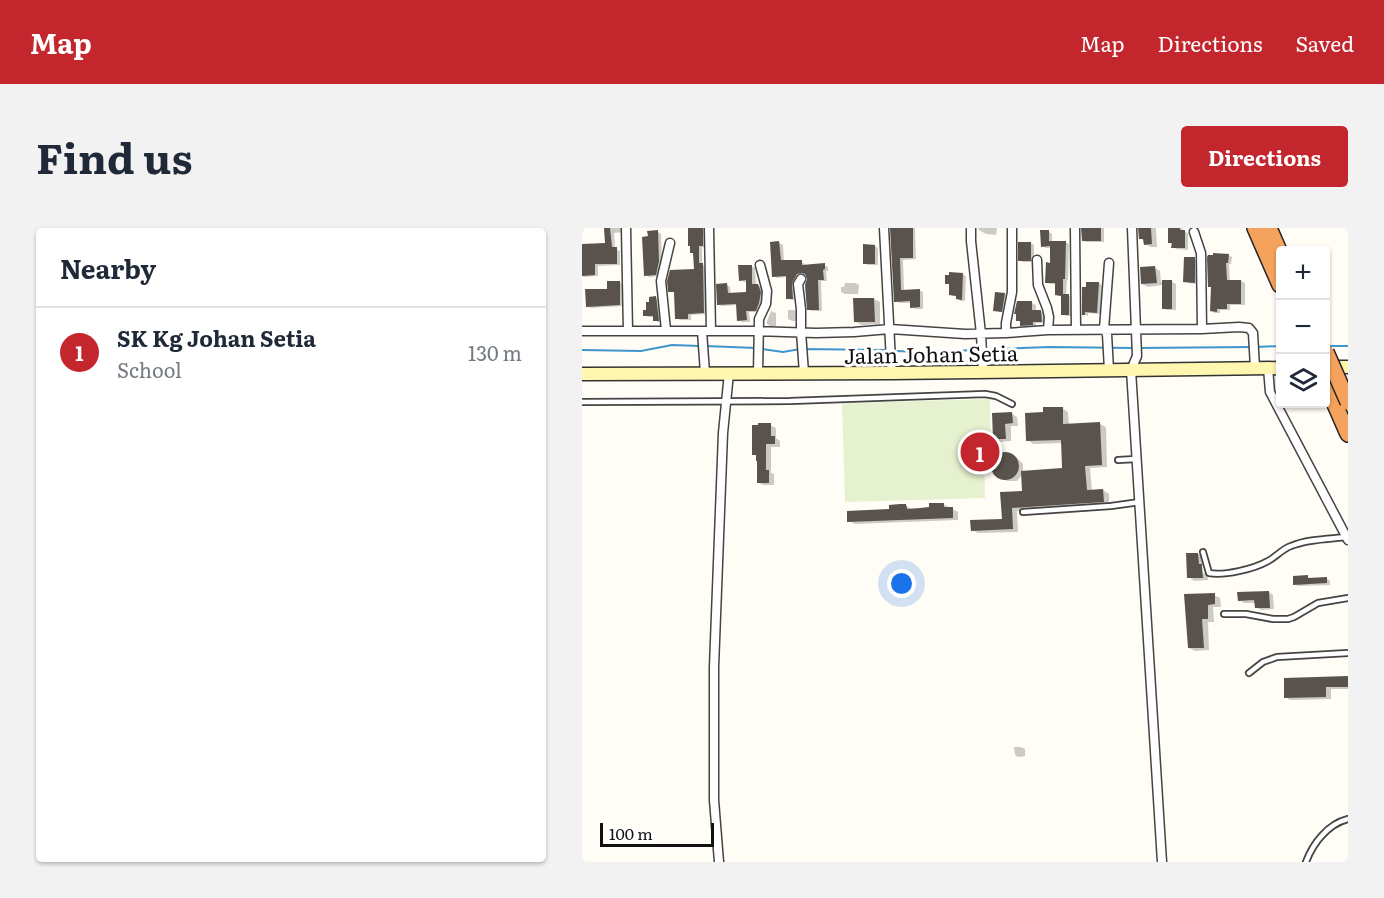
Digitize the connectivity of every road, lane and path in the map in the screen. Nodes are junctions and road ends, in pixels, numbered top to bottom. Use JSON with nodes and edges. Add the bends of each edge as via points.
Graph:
{"nodes":[{"id":1,"x":626,"y":228,"type":"edge"},
{"id":2,"x":709,"y":228,"type":"edge"},
{"id":3,"x":884,"y":228,"type":"edge"},
{"id":4,"x":971,"y":228,"type":"edge"},
{"id":5,"x":1012,"y":228,"type":"edge"},
{"id":6,"x":1076,"y":228,"type":"edge"},
{"id":7,"x":1132,"y":228,"type":"edge"},
{"id":8,"x":1255,"y":228,"type":"edge"},
{"id":9,"x":1269,"y":228,"type":"edge"},
{"id":10,"x":1194,"y":232,"type":"dead end"},
{"id":11,"x":669,"y":243,"type":"dead end"},
{"id":12,"x":1278,"y":246,"type":"edge"},
{"id":13,"x":1036,"y":260,"type":"dead end"},
{"id":14,"x":1109,"y":263,"type":"dead end"},
{"id":15,"x":760,"y":265,"type":"dead end"},
{"id":16,"x":1276,"y":274,"type":"edge"},
{"id":17,"x":801,"y":279,"type":"dead end"},
{"id":18,"x":1202,"y":329,"type":"junction"},
{"id":19,"x":666,"y":330,"type":"junction"},
{"id":20,"x":1048,"y":330,"type":"junction"},
{"id":21,"x":1076,"y":330,"type":"junction"},
{"id":22,"x":582,"y":331,"type":"edge"},
{"id":23,"x":628,"y":331,"type":"junction"},
{"id":24,"x":890,"y":331,"type":"junction"},
{"id":25,"x":1106,"y":331,"type":"junction"},
{"id":26,"x":1137,"y":332,"type":"junction"},
{"id":27,"x":705,"y":333,"type":"junction"},
{"id":28,"x":758,"y":333,"type":"junction"},
{"id":29,"x":1006,"y":333,"type":"junction"},
{"id":30,"x":801,"y":334,"type":"junction"},
{"id":31,"x":981,"y":336,"type":"junction"},
{"id":32,"x":1327,"y":354,"type":"edge"},
{"id":33,"x":892,"y":367,"type":"junction"},
{"id":34,"x":982,"y":367,"type":"junction"},
{"id":35,"x":1330,"y":367,"type":"edge"},
{"id":36,"x":1348,"y":367,"type":"edge"},
{"id":37,"x":704,"y":368,"type":"junction"},
{"id":38,"x":758,"y":368,"type":"junction"},
{"id":39,"x":803,"y":368,"type":"junction"},
{"id":40,"x":1255,"y":368,"type":"junction"},
{"id":41,"x":1274,"y":368,"type":"edge"},
{"id":42,"x":1109,"y":370,"type":"junction"},
{"id":43,"x":1131,"y":370,"type":"junction"},
{"id":44,"x":729,"y":373,"type":"junction"},
{"id":45,"x":582,"y":374,"type":"edge"},
{"id":46,"x":1330,"y":393,"type":"edge"},
{"id":47,"x":726,"y":401,"type":"junction"},
{"id":48,"x":582,"y":402,"type":"edge"},
{"id":49,"x":1348,"y":402,"type":"edge"},
{"id":50,"x":1012,"y":404,"type":"dead end"},
{"id":51,"x":1348,"y":434,"type":"edge"},
{"id":52,"x":1137,"y":459,"type":"junction"},
{"id":53,"x":1118,"y":460,"type":"dead end"},
{"id":54,"x":1140,"y":502,"type":"junction"},
{"id":55,"x":1023,"y":512,"type":"dead end"},
{"id":56,"x":1347,"y":539,"type":"edge"},
{"id":57,"x":1203,"y":552,"type":"dead end"},
{"id":58,"x":1348,"y":598,"type":"edge"},
{"id":59,"x":1224,"y":614,"type":"dead end"},
{"id":60,"x":1348,"y":652,"type":"edge"},
{"id":61,"x":1249,"y":673,"type":"dead end"},
{"id":62,"x":1348,"y":819,"type":"edge"},
{"id":63,"x":719,"y":862,"type":"edge"},
{"id":64,"x":1162,"y":862,"type":"edge"},
{"id":65,"x":1306,"y":862,"type":"edge"}],
"edges":[{"from":1,"to":23,"type":"street"},
{"from":2,"to":27,"type":"street"},
{"from":3,"to":24,"type":"street"},
{"from":4,"to":31,"type":"street"},
{"from":5,"to":29,"type":"street","via":[[1012,292]]},
{"from":6,"to":21,"type":"street"},
{"from":7,"to":26,"type":"street"},
{"from":8,"to":16,"type":"highway"},
{"from":9,"to":12,"type":"highway"},
{"from":10,"to":18,"type":"street","via":[[1201,253]]},
{"from":11,"to":19,"type":"street","via":[[661,281]]},
{"from":13,"to":20,"type":"street","via":[[1038,285],[1049,317]]},
{"from":14,"to":25,"type":"street"},
{"from":15,"to":28,"type":"street","via":[[767,291]]},
{"from":17,"to":30,"type":"street"},
{"from":18,"to":26,"type":"street"},
{"from":18,"to":40,"type":"street","via":[[1249,328],[1253,333]]},
{"from":19,"to":23,"type":"street"},
{"from":19,"to":27,"type":"street"},
{"from":20,"to":21,"type":"street"},
{"from":20,"to":29,"type":"street"},
{"from":21,"to":25,"type":"street"},
{"from":22,"to":23,"type":"street"},
{"from":24,"to":30,"type":"street"},
{"from":24,"to":31,"type":"street"},
{"from":24,"to":33,"type":"street"},
{"from":25,"to":26,"type":"street"},
{"from":25,"to":42,"type":"street"},
{"from":26,"to":43,"type":"street","via":[[1137,356]]},
{"from":27,"to":28,"type":"street"},
{"from":27,"to":37,"type":"street"},
{"from":28,"to":30,"type":"street"},
{"from":28,"to":38,"type":"street"},
{"from":29,"to":31,"type":"street"},
{"from":30,"to":39,"type":"street"},
{"from":31,"to":34,"type":"street"},
{"from":32,"to":49,"type":"highway","bridge":true},
{"from":33,"to":34,"type":"main road","name":"Jalan Johan Setia"},
{"from":33,"to":39,"type":"main road","name":"Jalan Johan Setia"},
{"from":34,"to":42,"type":"main road","name":"Jalan Johan Setia"},
{"from":35,"to":36,"type":"main road"},
{"from":37,"to":44,"type":"main road","name":"Jalan Johan Setia"},
{"from":37,"to":45,"type":"main road","name":"Jalan Johan Setia"},
{"from":38,"to":39,"type":"main road","name":"Jalan Johan Setia"},
{"from":38,"to":44,"type":"main road","name":"Jalan Johan Setia"},
{"from":40,"to":41,"type":"main road","name":"Jalan Johan Setia"},
{"from":40,"to":43,"type":"main road","name":"Jalan Johan Setia"},
{"from":41,"to":56,"type":"street","via":[[1270,392]]},
{"from":42,"to":43,"type":"main road","name":"Jalan Johan Setia"},
{"from":43,"to":52,"type":"street"},
{"from":44,"to":47,"type":"street"},
{"from":46,"to":51,"type":"highway"},
{"from":47,"to":48,"type":"lane"},
{"from":47,"to":50,"type":"lane","via":[[985,394]]},
{"from":47,"to":63,"type":"street","via":[[714,668],[714,800]]},
{"from":52,"to":53,"type":"lane"},
{"from":52,"to":54,"type":"street"},
{"from":54,"to":55,"type":"lane"},
{"from":54,"to":64,"type":"street"},
{"from":56,"to":57,"type":"lane","via":[[1297,543],[1256,567],[1222,574],[1209,573]]},
{"from":58,"to":59,"type":"lane","via":[[1318,603],[1288,619]]},
{"from":60,"to":61,"type":"lane","via":[[1269,659]]},
{"from":62,"to":65,"type":"lane","via":[[1321,836]]}]}
